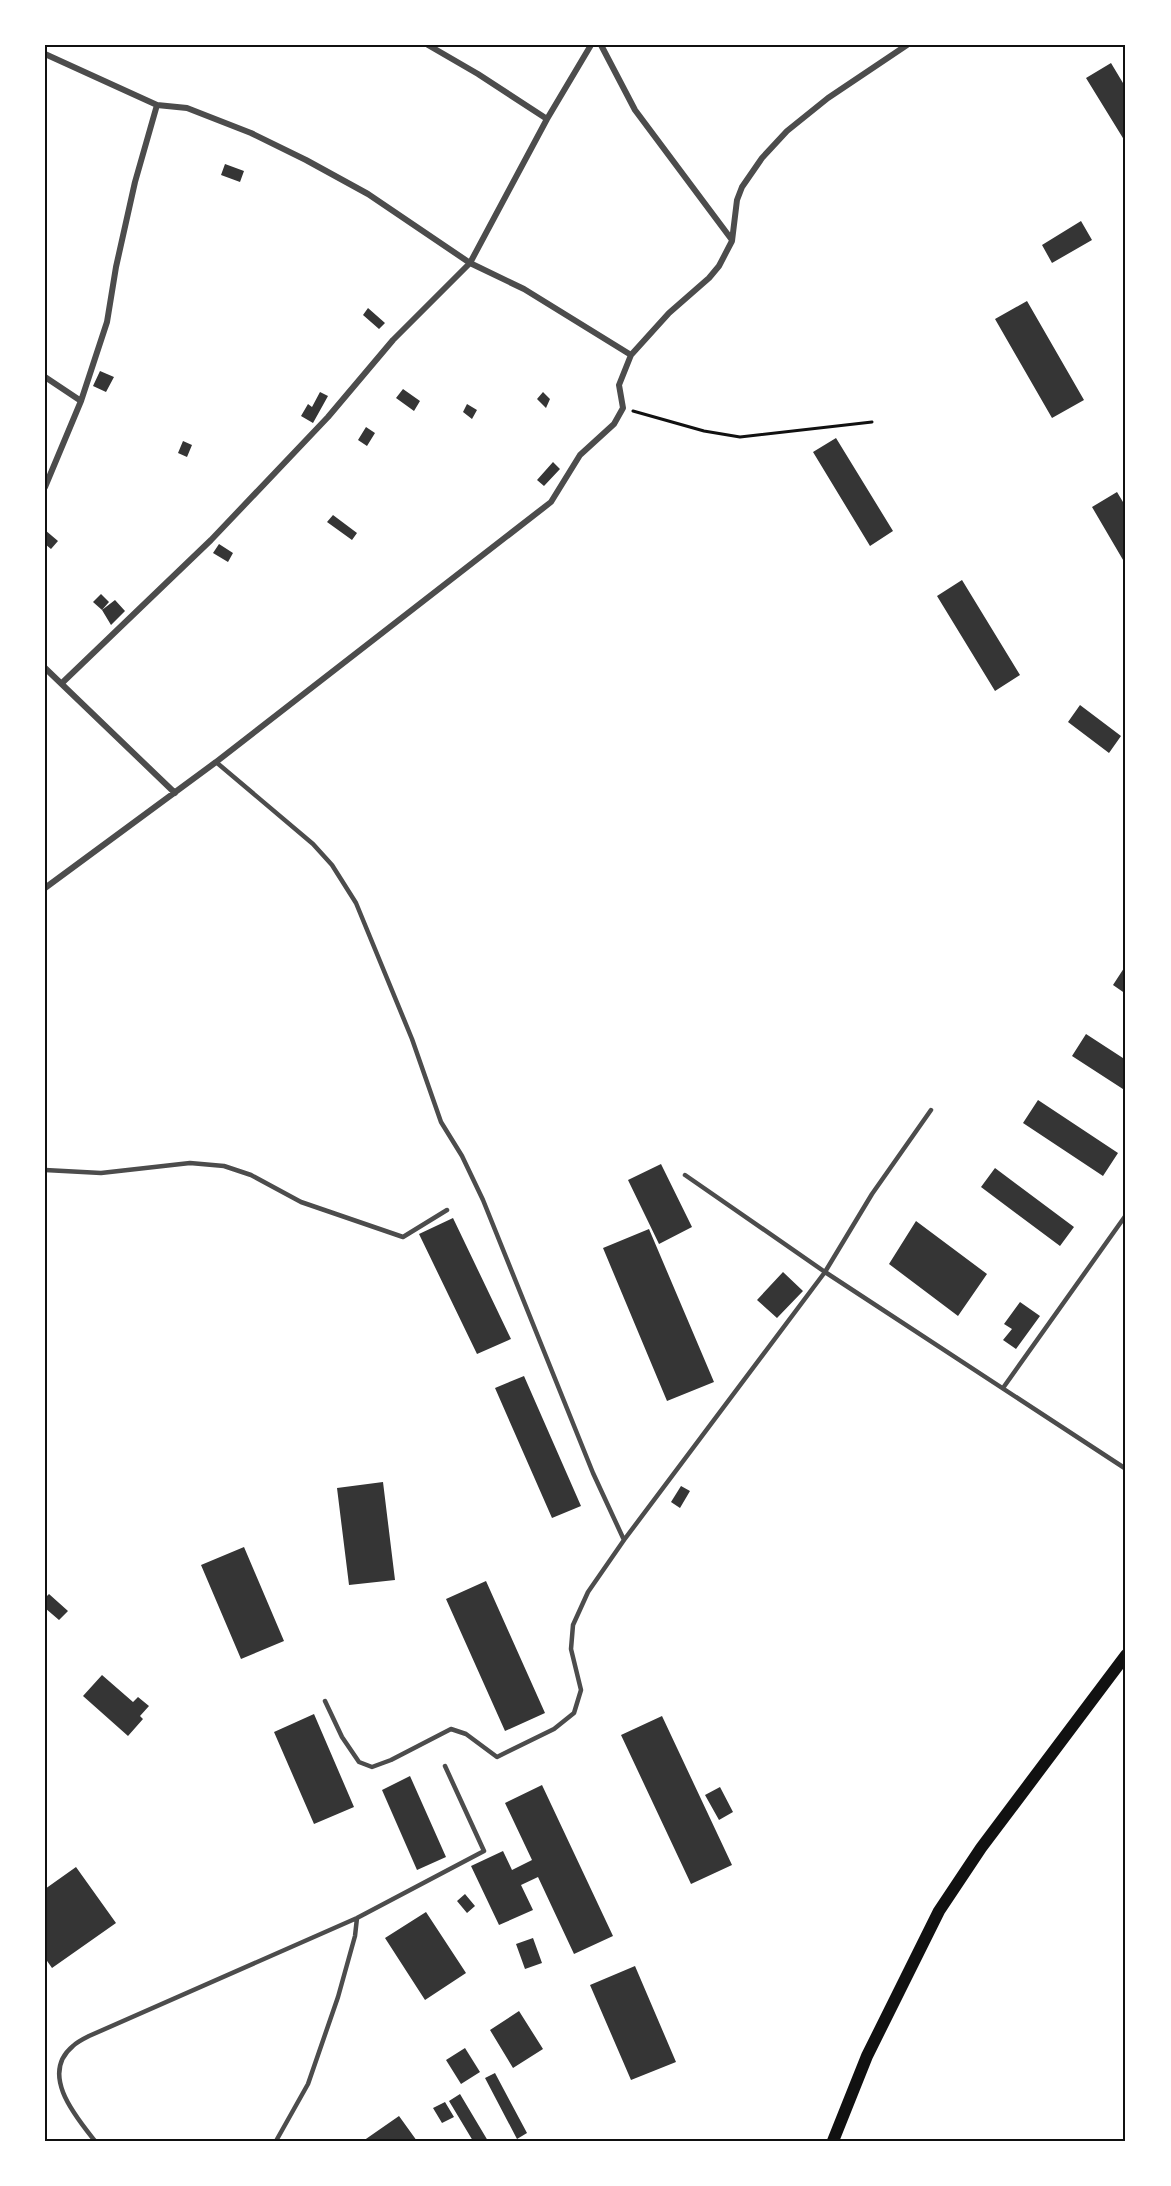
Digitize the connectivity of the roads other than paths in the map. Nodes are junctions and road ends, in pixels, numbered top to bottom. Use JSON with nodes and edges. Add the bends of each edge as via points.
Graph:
{"nodes":[{"id":1,"x":428,"y":45,"type":"edge"},
{"id":2,"x":591,"y":45,"type":"edge"},
{"id":3,"x":602,"y":45,"type":"edge"},
{"id":4,"x":907,"y":45,"type":"edge"},
{"id":5,"x":45,"y":54,"type":"edge"},
{"id":6,"x":157,"y":105,"type":"junction"},
{"id":7,"x":547,"y":118,"type":"junction"},
{"id":8,"x":732,"y":240,"type":"junction"},
{"id":9,"x":470,"y":263,"type":"junction"},
{"id":10,"x":631,"y":355,"type":"junction"},
{"id":11,"x":45,"y":377,"type":"edge"},
{"id":12,"x":81,"y":401,"type":"junction"},
{"id":13,"x":45,"y":487,"type":"edge"},
{"id":14,"x":45,"y":668,"type":"edge"},
{"id":15,"x":62,"y":682,"type":"junction"},
{"id":16,"x":216,"y":762,"type":"junction"},
{"id":17,"x":175,"y":793,"type":"junction"},
{"id":18,"x":45,"y":888,"type":"edge"},
{"id":19,"x":931,"y":1110,"type":"dead end"},
{"id":20,"x":45,"y":1170,"type":"edge"},
{"id":21,"x":685,"y":1175,"type":"dead end"},
{"id":22,"x":447,"y":1210,"type":"dead end"},
{"id":23,"x":1126,"y":1215,"type":"edge"},
{"id":24,"x":825,"y":1272,"type":"junction"},
{"id":25,"x":1003,"y":1388,"type":"junction"},
{"id":26,"x":1126,"y":1470,"type":"edge"},
{"id":27,"x":624,"y":1540,"type":"junction"},
{"id":28,"x":1124,"y":1661,"type":"edge"},
{"id":29,"x":325,"y":1701,"type":"dead end"},
{"id":30,"x":445,"y":1766,"type":"dead end"},
{"id":31,"x":357,"y":1918,"type":"junction"},
{"id":32,"x":95,"y":2141,"type":"edge"},
{"id":33,"x":276,"y":2141,"type":"edge"},
{"id":34,"x":833,"y":2141,"type":"edge"}],
"edges":[{"from":1,"to":7,"type":"street"},
{"from":2,"to":7,"type":"street"},
{"from":3,"to":8,"type":"street","via":[[635,110]]},
{"from":4,"to":8,"type":"street","via":[[828,98],[787,131],[762,158],[737,200]]},
{"from":5,"to":6,"type":"street"},
{"from":6,"to":9,"type":"street","via":[[187,108],[306,160],[368,194]]},
{"from":6,"to":12,"type":"street","via":[[135,182],[107,322]]},
{"from":7,"to":9,"type":"street"},
{"from":8,"to":10,"type":"street","via":[[709,278],[669,313]]},
{"from":9,"to":10,"type":"street","via":[[524,289]]},
{"from":9,"to":15,"type":"street","via":[[393,340],[328,417],[211,540]]},
{"from":10,"to":16,"type":"street","via":[[619,386],[623,408],[614,424],[580,455],[551,502]]},
{"from":11,"to":12,"type":"street"},
{"from":12,"to":13,"type":"street"},
{"from":14,"to":15,"type":"street"},
{"from":15,"to":17,"type":"street"},
{"from":16,"to":17,"type":"street"},
{"from":16,"to":27,"type":"lane","via":[[313,844],[356,903],[441,1122],[483,1200]]},
{"from":17,"to":18,"type":"street"},
{"from":19,"to":24,"type":"lane","via":[[872,1194]]},
{"from":20,"to":22,"type":"lane","via":[[101,1173],[190,1162],[224,1166],[251,1175],[301,1202],[403,1237]]},
{"from":21,"to":24,"type":"lane"},
{"from":23,"to":25,"type":"lane"},
{"from":24,"to":25,"type":"lane"},
{"from":24,"to":27,"type":"lane"},
{"from":25,"to":26,"type":"lane"},
{"from":27,"to":29,"type":"lane","via":[[578,1611],[571,1649],[581,1690],[574,1713],[554,1729],[497,1757],[466,1734],[451,1730],[372,1767],[359,1762],[353,1754]]},
{"from":28,"to":34,"type":"main road","via":[[981,1848],[939,1911],[867,2056]]},
{"from":30,"to":31,"type":"lane","via":[[484,1851]]},
{"from":31,"to":32,"type":"lane","via":[[71,2047],[61,2064],[59,2084],[73,2113]]},
{"from":31,"to":33,"type":"lane","via":[[338,1997],[308,2085]]}]}
